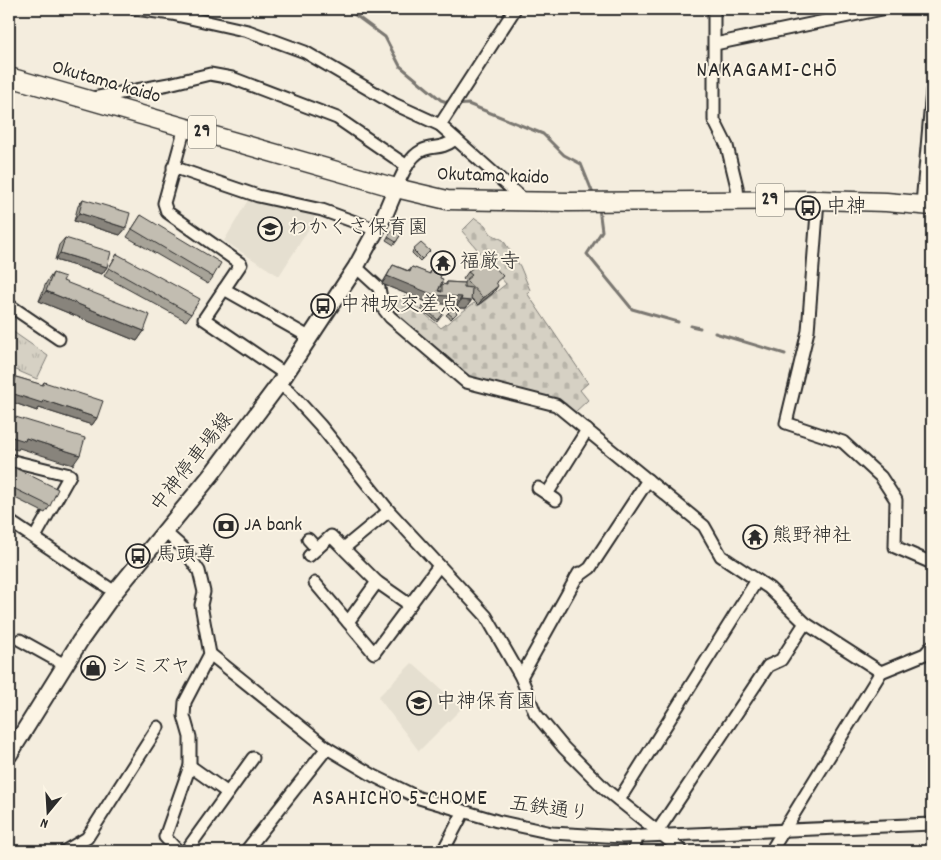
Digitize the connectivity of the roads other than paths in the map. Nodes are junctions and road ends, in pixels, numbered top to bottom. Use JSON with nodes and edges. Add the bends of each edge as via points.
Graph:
{"nodes":[{"id":1,"x":136,"y":9,"type":"edge"},
{"id":2,"x":515,"y":9,"type":"edge"},
{"id":3,"x":714,"y":9,"type":"edge"},
{"id":4,"x":882,"y":9,"type":"edge"},
{"id":5,"x":715,"y":44,"type":"junction"},
{"id":6,"x":9,"y":77,"type":"edge"},
{"id":7,"x":932,"y":92,"type":"edge"},
{"id":8,"x":86,"y":100,"type":"junction"},
{"id":9,"x":932,"y":105,"type":"edge"},
{"id":10,"x":440,"y":125,"type":"junction"},
{"id":11,"x":184,"y":127,"type":"junction"},
{"id":12,"x":454,"y":140,"type":"junction"},
{"id":13,"x":407,"y":166,"type":"junction"},
{"id":14,"x":173,"y":167,"type":"junction"},
{"id":15,"x":396,"y":188,"type":"junction"},
{"id":16,"x":525,"y":200,"type":"junction"},
{"id":17,"x":738,"y":200,"type":"junction"},
{"id":18,"x":818,"y":200,"type":"junction"},
{"id":19,"x":927,"y":205,"type":"edge"},
{"id":20,"x":377,"y":230,"type":"junction"},
{"id":21,"x":356,"y":267,"type":"junction"},
{"id":22,"x":224,"y":289,"type":"junction"},
{"id":23,"x":9,"y":305,"type":"edge"},
{"id":24,"x":309,"y":337,"type":"junction"},
{"id":25,"x":59,"y":339,"type":"dead end"},
{"id":26,"x":282,"y":379,"type":"junction"},
{"id":27,"x":587,"y":430,"type":"junction"},
{"id":28,"x":9,"y":460,"type":"edge"},
{"id":29,"x":648,"y":480,"type":"junction"},
{"id":30,"x":547,"y":494,"type":"dead end"},
{"id":31,"x":389,"y":511,"type":"junction"},
{"id":32,"x":9,"y":521,"type":"edge"},
{"id":33,"x":165,"y":532,"type":"junction"},
{"id":34,"x":35,"y":537,"type":"junction"},
{"id":35,"x":308,"y":539,"type":"dead end"},
{"id":36,"x":344,"y":548,"type":"junction"},
{"id":37,"x":932,"y":563,"type":"edge"},
{"id":38,"x":438,"y":567,"type":"junction"},
{"id":39,"x":757,"y":580,"type":"junction"},
{"id":40,"x":377,"y":582,"type":"junction"},
{"id":41,"x":315,"y":584,"type":"dead end"},
{"id":42,"x":115,"y":592,"type":"junction"},
{"id":43,"x":410,"y":606,"type":"junction"},
{"id":44,"x":348,"y":622,"type":"junction"},
{"id":45,"x":805,"y":623,"type":"junction"},
{"id":46,"x":20,"y":640,"type":"dead end"},
{"id":47,"x":932,"y":646,"type":"edge"},
{"id":48,"x":210,"y":654,"type":"junction"},
{"id":49,"x":65,"y":665,"type":"junction"},
{"id":50,"x":881,"y":672,"type":"junction"},
{"id":51,"x":521,"y":677,"type":"junction"},
{"id":52,"x":158,"y":727,"type":"dead end"},
{"id":53,"x":327,"y":748,"type":"junction"},
{"id":54,"x":9,"y":755,"type":"edge"},
{"id":55,"x":253,"y":758,"type":"dead end"},
{"id":56,"x":190,"y":766,"type":"junction"},
{"id":57,"x":228,"y":793,"type":"junction"},
{"id":58,"x":619,"y":800,"type":"junction"},
{"id":59,"x":463,"y":813,"type":"junction"},
{"id":60,"x":932,"y":824,"type":"edge"},
{"id":61,"x":784,"y":832,"type":"junction"},
{"id":62,"x":659,"y":834,"type":"junction"},
{"id":63,"x":637,"y":836,"type":"junction"},
{"id":64,"x":65,"y":851,"type":"edge"},
{"id":65,"x":178,"y":851,"type":"edge"},
{"id":66,"x":186,"y":851,"type":"edge"},
{"id":67,"x":246,"y":851,"type":"edge"},
{"id":68,"x":443,"y":851,"type":"edge"},
{"id":69,"x":634,"y":851,"type":"edge"},
{"id":70,"x":682,"y":851,"type":"edge"},
{"id":71,"x":771,"y":851,"type":"edge"}],
"edges":[{"from":1,"to":10,"type":"street","via":[[248,31],[305,52],[394,104]]},
{"from":2,"to":10,"type":"street"},
{"from":3,"to":5,"type":"street"},
{"from":4,"to":5,"type":"street"},
{"from":5,"to":17,"type":"street","via":[[714,120],[727,146]]},
{"from":6,"to":8,"type":"main road","name":"Okutama kaido","number":"29"},
{"from":7,"to":9,"type":"street"},
{"from":8,"to":11,"type":"main road","name":"Okutama kaido","number":"29"},
{"from":8,"to":13,"type":"street","via":[[210,74],[232,78],[337,118]]},
{"from":9,"to":19,"type":"street"},
{"from":10,"to":12,"type":"street"},
{"from":11,"to":14,"type":"street"},
{"from":11,"to":15,"type":"main road","name":"Okutama kaido","number":"29"},
{"from":12,"to":13,"type":"street","via":[[445,147],[421,151]]},
{"from":12,"to":16,"type":"street"},
{"from":13,"to":15,"type":"street"},
{"from":14,"to":20,"type":"street","via":[[258,196],[322,210]]},
{"from":14,"to":22,"type":"street","via":[[164,203],[167,212],[241,264]]},
{"from":15,"to":16,"type":"main road","name":"Okutama kaido","number":"29","via":[[447,200]]},
{"from":15,"to":20,"type":"main road","name":"中神停車場線"},
{"from":16,"to":17,"type":"main road","name":"Okutama kaido","number":"29"},
{"from":17,"to":18,"type":"main road","name":"Okutama kaido","number":"29"},
{"from":18,"to":19,"type":"main road","name":"Okutama kaido","number":"29"},
{"from":18,"to":37,"type":"street","via":[[808,331],[786,423],[843,442],[881,477],[896,500],[895,547]]},
{"from":20,"to":21,"type":"main road","name":"中神停車場線"},
{"from":21,"to":24,"type":"main road","name":"中神停車場線"},
{"from":21,"to":27,"type":"street","via":[[379,288],[383,308],[390,317],[466,382],[556,405]]},
{"from":22,"to":24,"type":"street"},
{"from":22,"to":26,"type":"street","via":[[204,319]]},
{"from":23,"to":25,"type":"street"},
{"from":24,"to":26,"type":"main road","name":"中神停車場線"},
{"from":26,"to":31,"type":"street"},
{"from":26,"to":33,"type":"main road","name":"中神停車場線"},
{"from":27,"to":29,"type":"street"},
{"from":27,"to":30,"type":"street"},
{"from":28,"to":34,"type":"street","via":[[70,475]]},
{"from":29,"to":39,"type":"street","via":[[704,526],[721,556]]},
{"from":29,"to":51,"type":"street","via":[[590,568],[578,575]]},
{"from":31,"to":36,"type":"street"},
{"from":31,"to":38,"type":"street"},
{"from":32,"to":34,"type":"street"},
{"from":33,"to":42,"type":"main road","name":"中神停車場線"},
{"from":33,"to":48,"type":"street","via":[[183,548],[199,571]]},
{"from":34,"to":42,"type":"street"},
{"from":35,"to":36,"type":"street","via":[[312,553],[331,536]]},
{"from":36,"to":40,"type":"street"},
{"from":38,"to":43,"type":"street"},
{"from":38,"to":51,"type":"street","via":[[486,616]]},
{"from":39,"to":45,"type":"street"},
{"from":39,"to":58,"type":"street"},
{"from":40,"to":43,"type":"street"},
{"from":40,"to":44,"type":"street"},
{"from":41,"to":44,"type":"street"},
{"from":42,"to":49,"type":"main road","name":"中神停車場線"},
{"from":43,"to":44,"type":"street","via":[[374,653]]},
{"from":45,"to":50,"type":"street"},
{"from":45,"to":62,"type":"street","via":[[781,660],[768,666]]},
{"from":46,"to":49,"type":"street"},
{"from":47,"to":50,"type":"street","via":[[925,654]]},
{"from":48,"to":53,"type":"street","name":"五鉄通り"},
{"from":48,"to":56,"type":"street","via":[[185,702]]},
{"from":49,"to":54,"type":"main road","name":"中神停車場線"},
{"from":50,"to":61,"type":"street"},
{"from":51,"to":58,"type":"street","via":[[536,713],[564,748]]},
{"from":52,"to":64,"type":"street","via":[[87,838]]},
{"from":53,"to":59,"type":"street","name":"五鉄通り","via":[[401,789]]},
{"from":53,"to":67,"type":"street"},
{"from":55,"to":57,"type":"street"},
{"from":56,"to":57,"type":"street"},
{"from":56,"to":65,"type":"street","via":[[165,836]]},
{"from":57,"to":66,"type":"street"},
{"from":58,"to":62,"type":"street"},
{"from":59,"to":63,"type":"street","name":"五鉄通り","via":[[552,832]]},
{"from":59,"to":68,"type":"street"},
{"from":60,"to":61,"type":"street","name":"五鉄通り"},
{"from":61,"to":62,"type":"street","name":"五鉄通り"},
{"from":61,"to":71,"type":"street"},
{"from":62,"to":63,"type":"street","name":"五鉄通り"},
{"from":62,"to":70,"type":"street"},
{"from":63,"to":69,"type":"street"}]}
